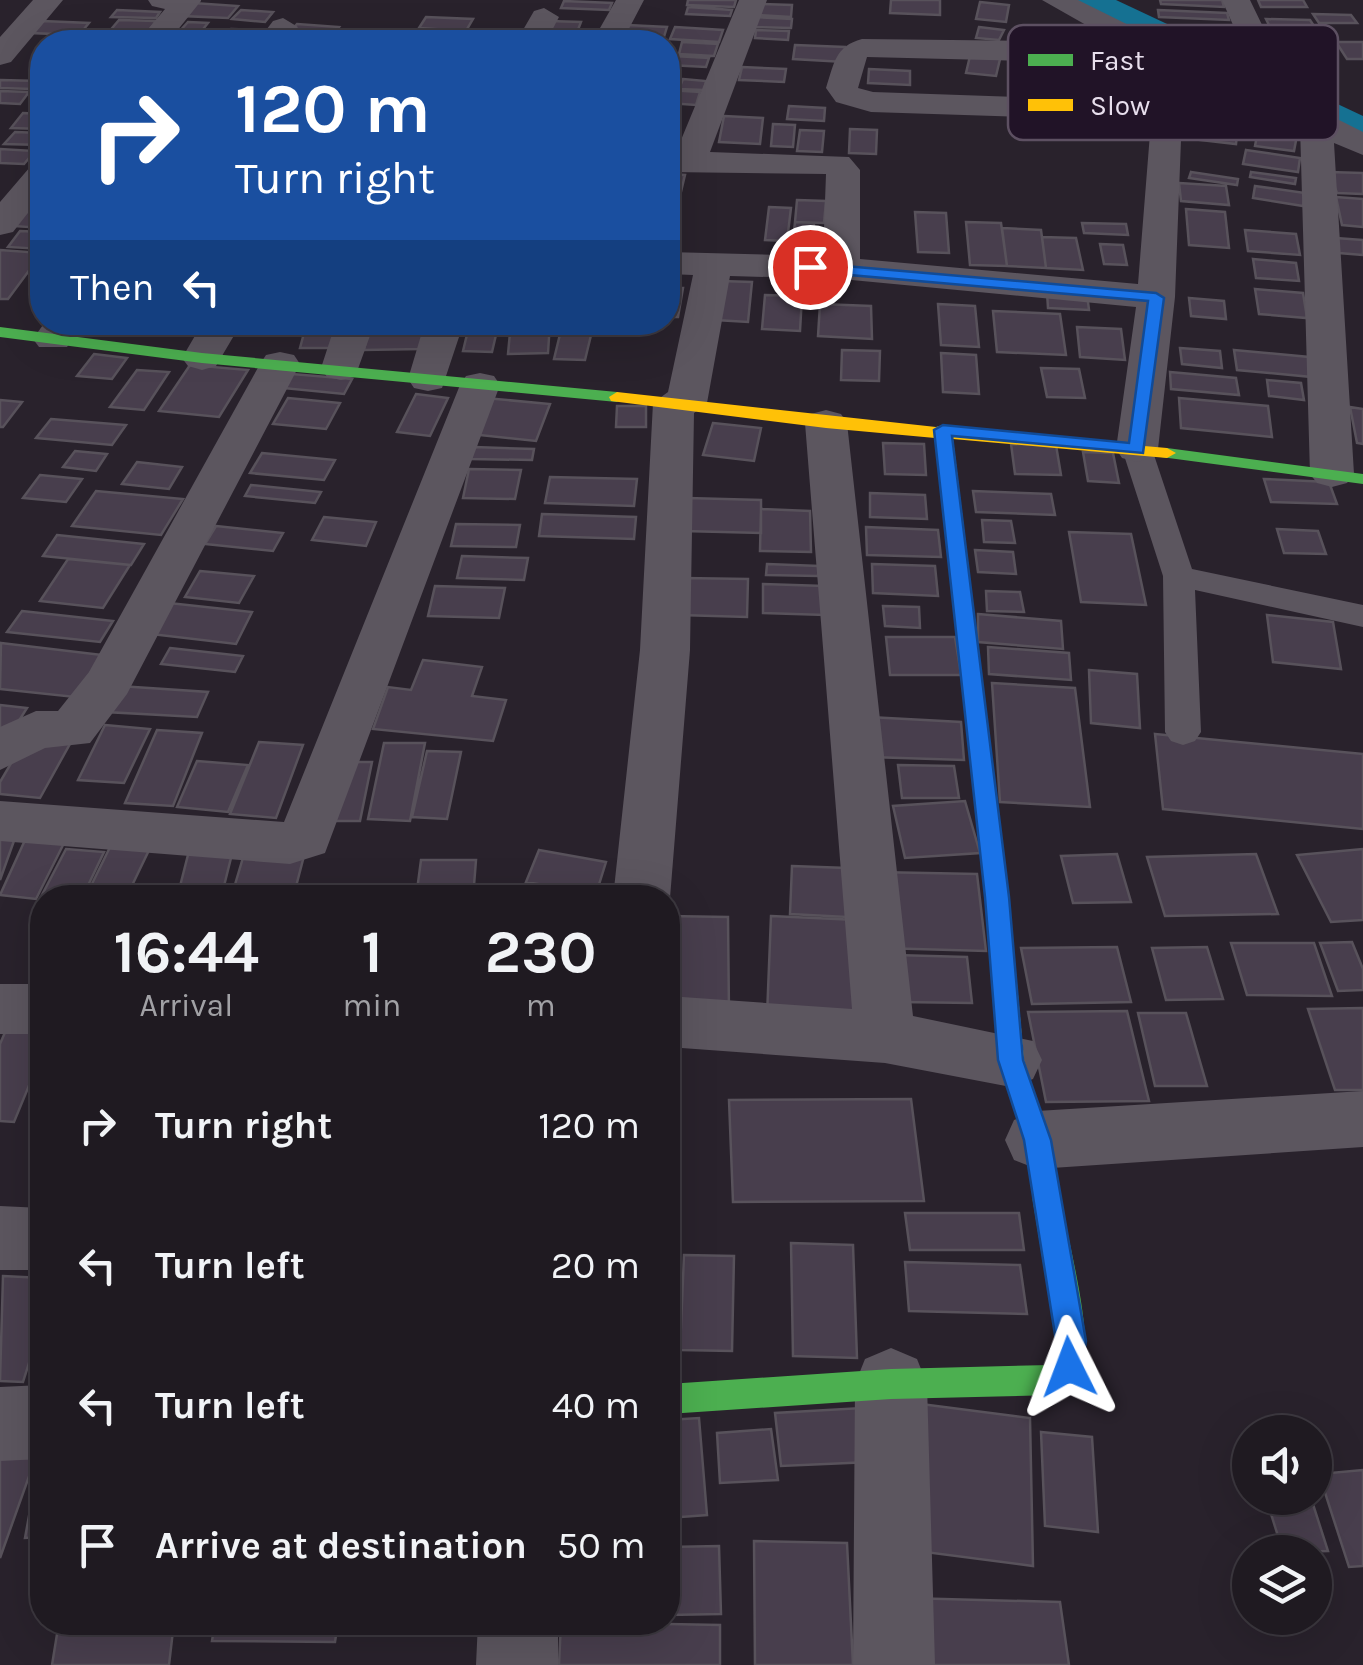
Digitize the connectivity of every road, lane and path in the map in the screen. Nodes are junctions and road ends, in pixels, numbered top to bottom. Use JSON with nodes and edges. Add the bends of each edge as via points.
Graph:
{"nodes":[{"id":1,"x":49,"y":0,"type":"edge"},
{"id":2,"x":162,"y":0,"type":"edge"},
{"id":3,"x":188,"y":0,"type":"edge"},
{"id":4,"x":630,"y":0,"type":"edge"},
{"id":5,"x":753,"y":0,"type":"edge"},
{"id":6,"x":1056,"y":0,"type":"edge"},
{"id":7,"x":1236,"y":0,"type":"edge"},
{"id":8,"x":1106,"y":25,"type":"edge"},
{"id":9,"x":1248,"y":25,"type":"edge"},
{"id":10,"x":162,"y":30,"type":"edge"},
{"id":11,"x":614,"y":30,"type":"edge"},
{"id":12,"x":1008,"y":52,"type":"edge"},
{"id":13,"x":0,"y":56,"type":"edge"},
{"id":14,"x":1008,"y":107,"type":"edge"},
{"id":15,"x":1338,"y":133,"type":"edge"},
{"id":16,"x":1167,"y":140,"type":"edge"},
{"id":17,"x":1318,"y":140,"type":"edge"},
{"id":18,"x":1363,"y":145,"type":"edge"},
{"id":19,"x":680,"y":158,"type":"edge"},
{"id":20,"x":680,"y":162,"type":"edge"},
{"id":21,"x":30,"y":188,"type":"edge"},
{"id":22,"x":0,"y":224,"type":"edge"},
{"id":23,"x":680,"y":264,"type":"edge"},
{"id":24,"x":714,"y":265,"type":"junction"},
{"id":25,"x":842,"y":268,"type":"junction"},
{"id":26,"x":1156,"y":298,"type":"junction"},
{"id":27,"x":30,"y":331,"type":"edge"},
{"id":28,"x":0,"y":332,"type":"edge"},
{"id":29,"x":85,"y":335,"type":"edge"},
{"id":30,"x":215,"y":335,"type":"edge"},
{"id":31,"x":352,"y":335,"type":"edge"},
{"id":32,"x":441,"y":335,"type":"edge"},
{"id":33,"x":202,"y":358,"type":"junction"},
{"id":34,"x":280,"y":364,"type":"junction"},
{"id":35,"x":341,"y":368,"type":"junction"},
{"id":36,"x":428,"y":379,"type":"junction"},
{"id":37,"x":480,"y":385,"type":"junction"},
{"id":38,"x":680,"y":403,"type":"junction"},
{"id":39,"x":826,"y":423,"type":"junction"},
{"id":40,"x":943,"y":430,"type":"junction"},
{"id":41,"x":1137,"y":449,"type":"junction"},
{"id":42,"x":1355,"y":482,"type":"edge"},
{"id":43,"x":1179,"y":576,"type":"junction"},
{"id":44,"x":1363,"y":616,"type":"edge"},
{"id":45,"x":1183,"y":732,"type":"dead end"},
{"id":46,"x":0,"y":751,"type":"edge"},
{"id":47,"x":0,"y":821,"type":"edge"},
{"id":48,"x":642,"y":885,"type":"edge"},
{"id":49,"x":0,"y":1009,"type":"edge"},
{"id":50,"x":30,"y":1010,"type":"edge"},
{"id":51,"x":680,"y":1023,"type":"edge"},
{"id":52,"x":885,"y":1038,"type":"junction"},
{"id":53,"x":1010,"y":1060,"type":"junction"},
{"id":54,"x":1363,"y":1119,"type":"edge"},
{"id":55,"x":1037,"y":1140,"type":"junction"},
{"id":56,"x":0,"y":1238,"type":"edge"},
{"id":57,"x":30,"y":1239,"type":"edge"},
{"id":58,"x":891,"y":1384,"type":"junction"},
{"id":59,"x":680,"y":1398,"type":"edge"},
{"id":60,"x":30,"y":1423,"type":"edge"},
{"id":61,"x":0,"y":1424,"type":"edge"},
{"id":62,"x":518,"y":1635,"type":"edge"},
{"id":63,"x":517,"y":1665,"type":"edge"},
{"id":64,"x":894,"y":1665,"type":"edge"}],
"edges":[{"from":1,"to":13,"type":"street"},
{"from":2,"to":3,"type":"street"},
{"from":3,"to":10,"type":"street"},
{"from":4,"to":11,"type":"street"},
{"from":5,"to":19,"type":"street"},
{"from":6,"to":8,"type":"street"},
{"from":7,"to":9,"type":"street"},
{"from":12,"to":14,"type":"street","via":[[862,48],[849,62],[842,88],[847,96],[871,102]]},
{"from":15,"to":18,"type":"street"},
{"from":16,"to":26,"type":"street"},
{"from":17,"to":42,"type":"street"},
{"from":20,"to":25,"type":"street","via":[[838,164]]},
{"from":21,"to":22,"type":"street"},
{"from":23,"to":24,"type":"street"},
{"from":24,"to":25,"type":"street"},
{"from":24,"to":38,"type":"street"},
{"from":25,"to":26,"type":"street"},
{"from":26,"to":41,"type":"street"},
{"from":27,"to":28,"type":"street"},
{"from":29,"to":33,"type":"street"},
{"from":30,"to":33,"type":"street"},
{"from":31,"to":35,"type":"street"},
{"from":32,"to":36,"type":"street"},
{"from":33,"to":34,"type":"street"},
{"from":34,"to":35,"type":"street"},
{"from":34,"to":46,"type":"street","via":[[109,682],[72,730],[36,730]]},
{"from":35,"to":36,"type":"street"},
{"from":36,"to":37,"type":"street"},
{"from":37,"to":38,"type":"street"},
{"from":37,"to":47,"type":"street","via":[[305,838]]},
{"from":38,"to":39,"type":"street"},
{"from":38,"to":48,"type":"street"},
{"from":39,"to":40,"type":"street"},
{"from":39,"to":52,"type":"street"},
{"from":40,"to":41,"type":"street"},
{"from":40,"to":53,"type":"street"},
{"from":41,"to":42,"type":"street"},
{"from":41,"to":43,"type":"lane"},
{"from":43,"to":44,"type":"lane"},
{"from":43,"to":45,"type":"lane"},
{"from":49,"to":50,"type":"street"},
{"from":51,"to":52,"type":"street"},
{"from":52,"to":53,"type":"street"},
{"from":53,"to":55,"type":"street"},
{"from":54,"to":55,"type":"street"},
{"from":55,"to":58,"type":"street","via":[[1071,1341],[1069,1367],[1057,1380]]},
{"from":56,"to":57,"type":"street"},
{"from":58,"to":59,"type":"street"},
{"from":58,"to":64,"type":"street"},
{"from":60,"to":61,"type":"street"},
{"from":62,"to":63,"type":"street"}]}
